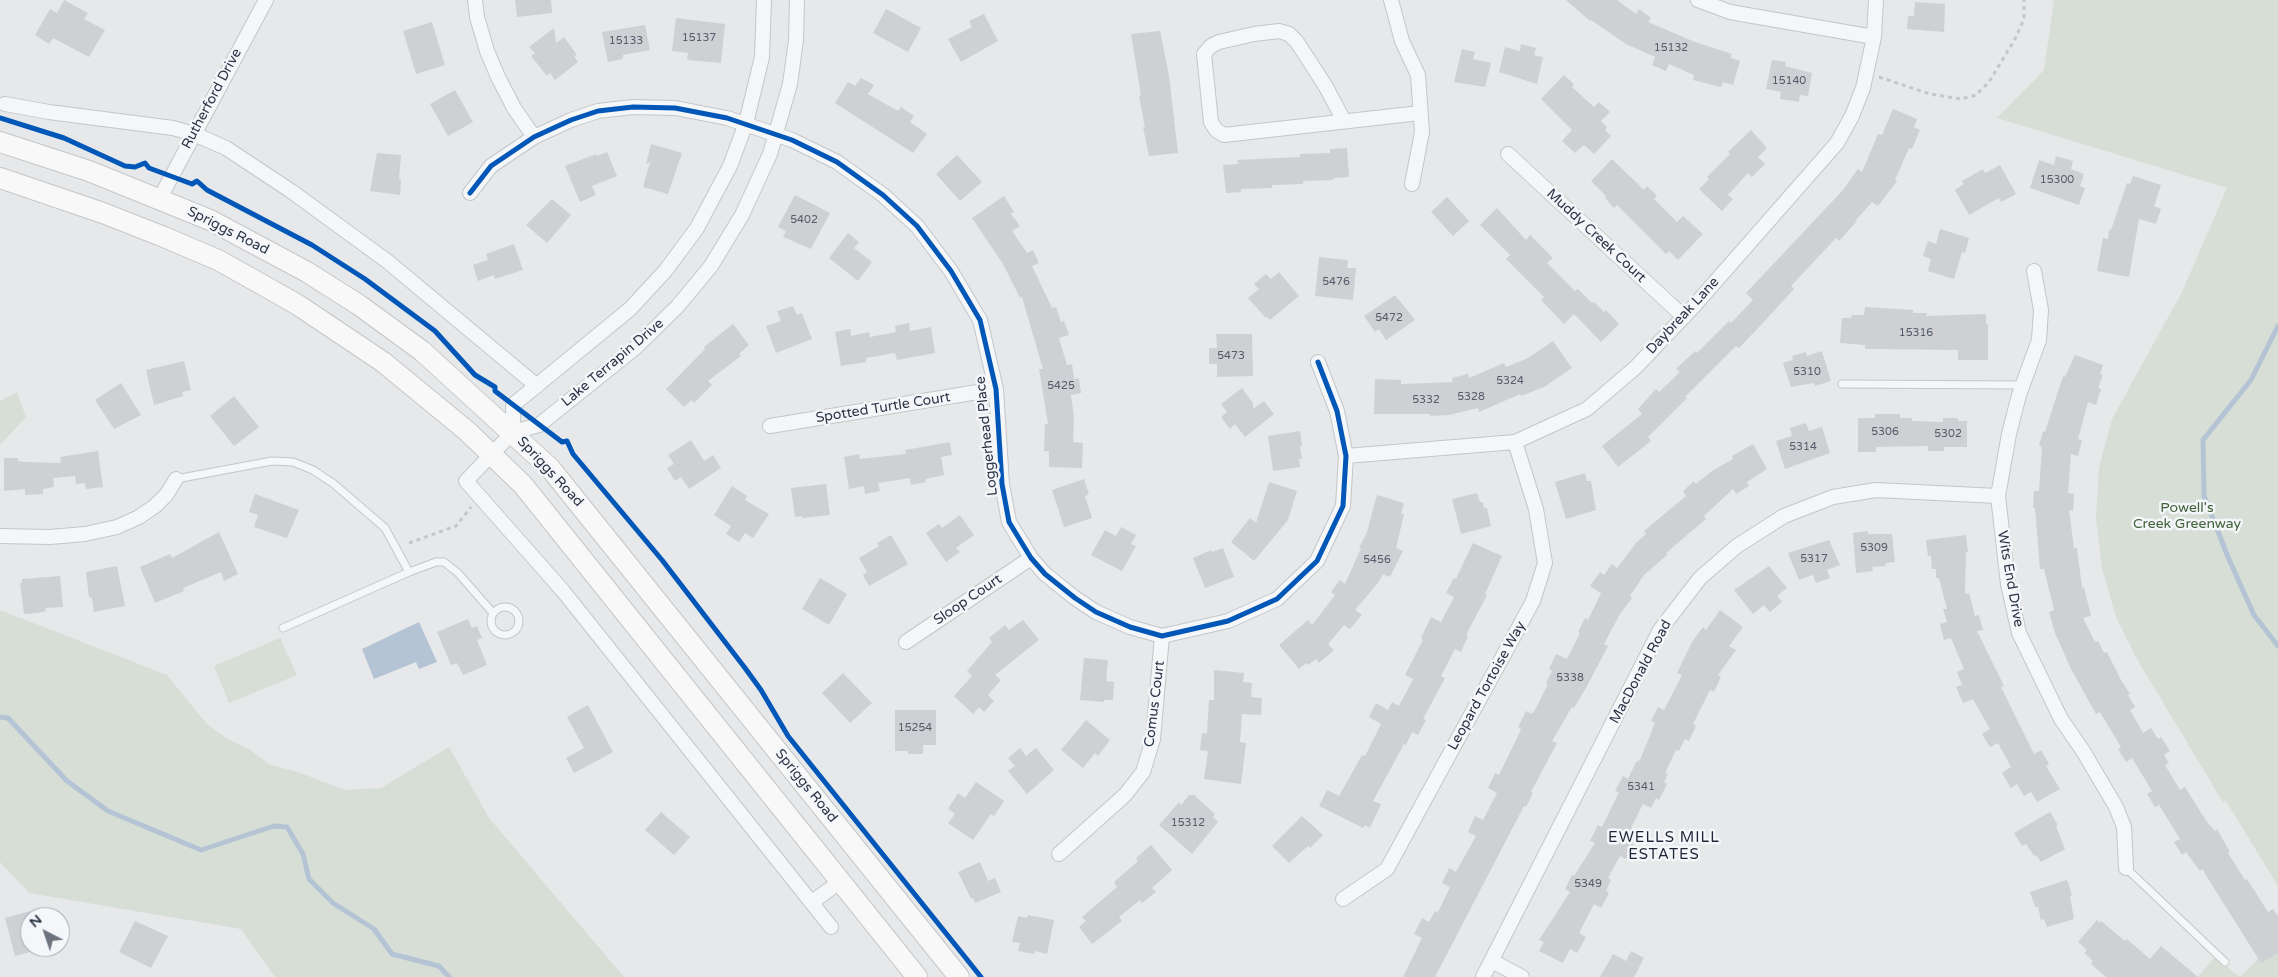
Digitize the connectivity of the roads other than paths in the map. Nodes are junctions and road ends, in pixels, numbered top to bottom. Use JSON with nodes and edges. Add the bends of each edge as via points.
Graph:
{"nodes":[{"id":1,"x":266,"y":0,"type":"edge"},
{"id":2,"x":475,"y":0,"type":"edge"},
{"id":3,"x":764,"y":0,"type":"edge"},
{"id":4,"x":798,"y":0,"type":"edge"},
{"id":5,"x":1390,"y":0,"type":"edge"},
{"id":6,"x":1698,"y":0,"type":"edge"},
{"id":7,"x":1876,"y":0,"type":"edge"},
{"id":8,"x":1874,"y":37,"type":"junction"},
{"id":9,"x":5,"y":104,"type":"dead end"},
{"id":10,"x":1420,"y":113,"type":"junction"},
{"id":11,"x":1344,"y":121,"type":"junction"},
{"id":12,"x":746,"y":123,"type":"junction"},
{"id":13,"x":194,"y":134,"type":"junction"},
{"id":14,"x":776,"y":134,"type":"junction"},
{"id":15,"x":534,"y":137,"type":"junction"},
{"id":16,"x":0,"y":142,"type":"edge"},
{"id":17,"x":1508,"y":154,"type":"dead end"},
{"id":18,"x":0,"y":178,"type":"edge"},
{"id":19,"x":1412,"y":184,"type":"dead end"},
{"id":20,"x":470,"y":192,"type":"dead end"},
{"id":21,"x":160,"y":198,"type":"junction"},
{"id":22,"x":2034,"y":270,"type":"dead end"},
{"id":23,"x":1684,"y":317,"type":"junction"},
{"id":24,"x":1318,"y":362,"type":"dead end"},
{"id":25,"x":1842,"y":384,"type":"dead end"},
{"id":26,"x":2023,"y":384,"type":"junction"},
{"id":27,"x":537,"y":386,"type":"junction"},
{"id":28,"x":996,"y":389,"type":"junction"},
{"id":29,"x":770,"y":426,"type":"dead end"},
{"id":30,"x":513,"y":432,"type":"junction"},
{"id":31,"x":1515,"y":442,"type":"junction"},
{"id":32,"x":492,"y":455,"type":"junction"},
{"id":33,"x":1346,"y":456,"type":"junction"},
{"id":34,"x":176,"y":479,"type":"joint"},
{"id":35,"x":1998,"y":496,"type":"junction"},
{"id":36,"x":0,"y":536,"type":"edge"},
{"id":37,"x":1031,"y":558,"type":"junction"},
{"id":38,"x":408,"y":572,"type":"junction"},
{"id":39,"x":493,"y":613,"type":"dead end"},
{"id":40,"x":283,"y":628,"type":"dead end"},
{"id":41,"x":1162,"y":636,"type":"junction"},
{"id":42,"x":906,"y":642,"type":"dead end"},
{"id":43,"x":1059,"y":854,"type":"dead end"},
{"id":44,"x":2126,"y":868,"type":"joint"},
{"id":45,"x":841,"y":881,"type":"junction"},
{"id":46,"x":1343,"y":899,"type":"dead end"},
{"id":47,"x":812,"y":902,"type":"junction"},
{"id":48,"x":831,"y":927,"type":"dead end"},
{"id":49,"x":1492,"y":961,"type":"junction"},
{"id":50,"x":2225,"y":962,"type":"dead end"},
{"id":51,"x":917,"y":977,"type":"edge"},
{"id":52,"x":959,"y":977,"type":"edge"},
{"id":53,"x":1483,"y":977,"type":"edge"},
{"id":54,"x":1522,"y":977,"type":"edge"}],
"edges":[{"from":1,"to":13,"type":"street","name":"Rutherford Drive"},
{"from":2,"to":15,"type":"street","via":[[484,43],[498,77]]},
{"from":3,"to":12,"type":"street","via":[[762,57]]},
{"from":4,"to":14,"type":"street","name":"Lake Terrapin Drive","via":[[793,63]]},
{"from":5,"to":10,"type":"street","via":[[1402,40],[1418,75]]},
{"from":6,"to":8,"type":"street","via":[[1730,12]]},
{"from":7,"to":8,"type":"street","name":"Daybreak Lane"},
{"from":8,"to":23,"type":"street","name":"Daybreak Lane","via":[[1867,72],[1852,116],[1838,143]]},
{"from":9,"to":13,"type":"street","via":[[149,124]]},
{"from":10,"to":11,"type":"street"},
{"from":10,"to":19,"type":"street","via":[[1420,145]]},
{"from":11,"to":11,"type":"street","via":[[1224,135],[1211,122],[1204,54],[1219,42],[1278,31],[1289,34],[1326,87]]},
{"from":12,"to":14,"type":"street","name":"Loggerhead Place"},
{"from":12,"to":15,"type":"street","name":"Loggerhead Place","via":[[675,108],[632,107],[598,111]]},
{"from":12,"to":27,"type":"street","via":[[730,166],[698,228],[666,270],[630,309]]},
{"from":13,"to":21,"type":"street","name":"Rutherford Drive"},
{"from":13,"to":27,"type":"street","via":[[226,148],[261,170],[379,255]]},
{"from":14,"to":28,"type":"street","name":"Loggerhead Place","via":[[837,162],[883,195],[917,226],[980,320]]},
{"from":14,"to":30,"type":"street","name":"Lake Terrapin Drive","via":[[754,192],[730,238],[677,307],[635,348],[539,424]]},
{"from":15,"to":20,"type":"street","name":"Loggerhead Place","via":[[491,166]]},
{"from":16,"to":21,"type":"main road","name":"Spriggs Road","via":[[89,170]]},
{"from":17,"to":23,"type":"street","name":"Muddy Creek Court"},
{"from":18,"to":32,"type":"main road","via":[[103,212],[218,260],[262,284],[383,362]]},
{"from":21,"to":30,"type":"main road","name":"Spriggs Road","via":[[253,242],[359,305],[422,350]]},
{"from":22,"to":26,"type":"street","name":"Wits End Drive","via":[[2041,310],[2039,340]]},
{"from":23,"to":31,"type":"street","name":"Daybreak Lane","via":[[1636,367],[1588,409]]},
{"from":24,"to":33,"type":"street","name":"Loggerhead Place","via":[[1337,411]]},
{"from":25,"to":26,"type":"lane"},
{"from":26,"to":35,"type":"street","name":"Wits End Drive","via":[[2009,434]]},
{"from":27,"to":30,"type":"street","via":[[513,405]]},
{"from":28,"to":29,"type":"street","name":"Spotted Turtle Court"},
{"from":28,"to":37,"type":"street","name":"Loggerhead Place","via":[[1002,484],[1009,522]]},
{"from":30,"to":32,"type":"street"},
{"from":30,"to":52,"type":"main road","name":"Spriggs Road","via":[[550,468],[584,509]]},
{"from":31,"to":33,"type":"street","name":"Daybreak Lane"},
{"from":31,"to":46,"type":"street","name":"Leopard Tortoise Way","via":[[1536,509],[1545,563],[1533,602],[1388,869]]},
{"from":32,"to":45,"type":"main road","via":[[523,486]]},
{"from":32,"to":47,"type":"street","via":[[466,481],[563,591]]},
{"from":33,"to":41,"type":"street","name":"Loggerhead Place","via":[[1343,506],[1317,561],[1277,599],[1228,621]]},
{"from":34,"to":36,"type":"street","via":[[155,506],[139,518],[117,527],[50,537]]},
{"from":34,"to":38,"type":"lane","via":[[272,461],[303,465],[334,484],[377,519],[393,539]]},
{"from":35,"to":44,"type":"street","name":"Wits End Drive","via":[[2008,584],[2019,633],[2061,719],[2084,751],[2116,807],[2124,827]]},
{"from":35,"to":49,"type":"street","name":"MacDonald Road","via":[[1876,490],[1833,497],[1784,516],[1737,546],[1700,578],[1660,630]]},
{"from":37,"to":41,"type":"street","name":"Loggerhead Place","via":[[1052,580],[1096,612]]},
{"from":37,"to":42,"type":"street","name":"Sloop Court"},
{"from":38,"to":39,"type":"lane","via":[[444,562]]},
{"from":38,"to":40,"type":"lane"},
{"from":41,"to":43,"type":"street","name":"Comus Court","via":[[1153,739],[1143,772],[1125,795]]},
{"from":44,"to":50,"type":"lane"},
{"from":45,"to":47,"type":"street"},
{"from":45,"to":51,"type":"main road"},
{"from":47,"to":48,"type":"street"},
{"from":49,"to":53,"type":"street","name":"MacDonald Road"},
{"from":49,"to":54,"type":"street"}]}
